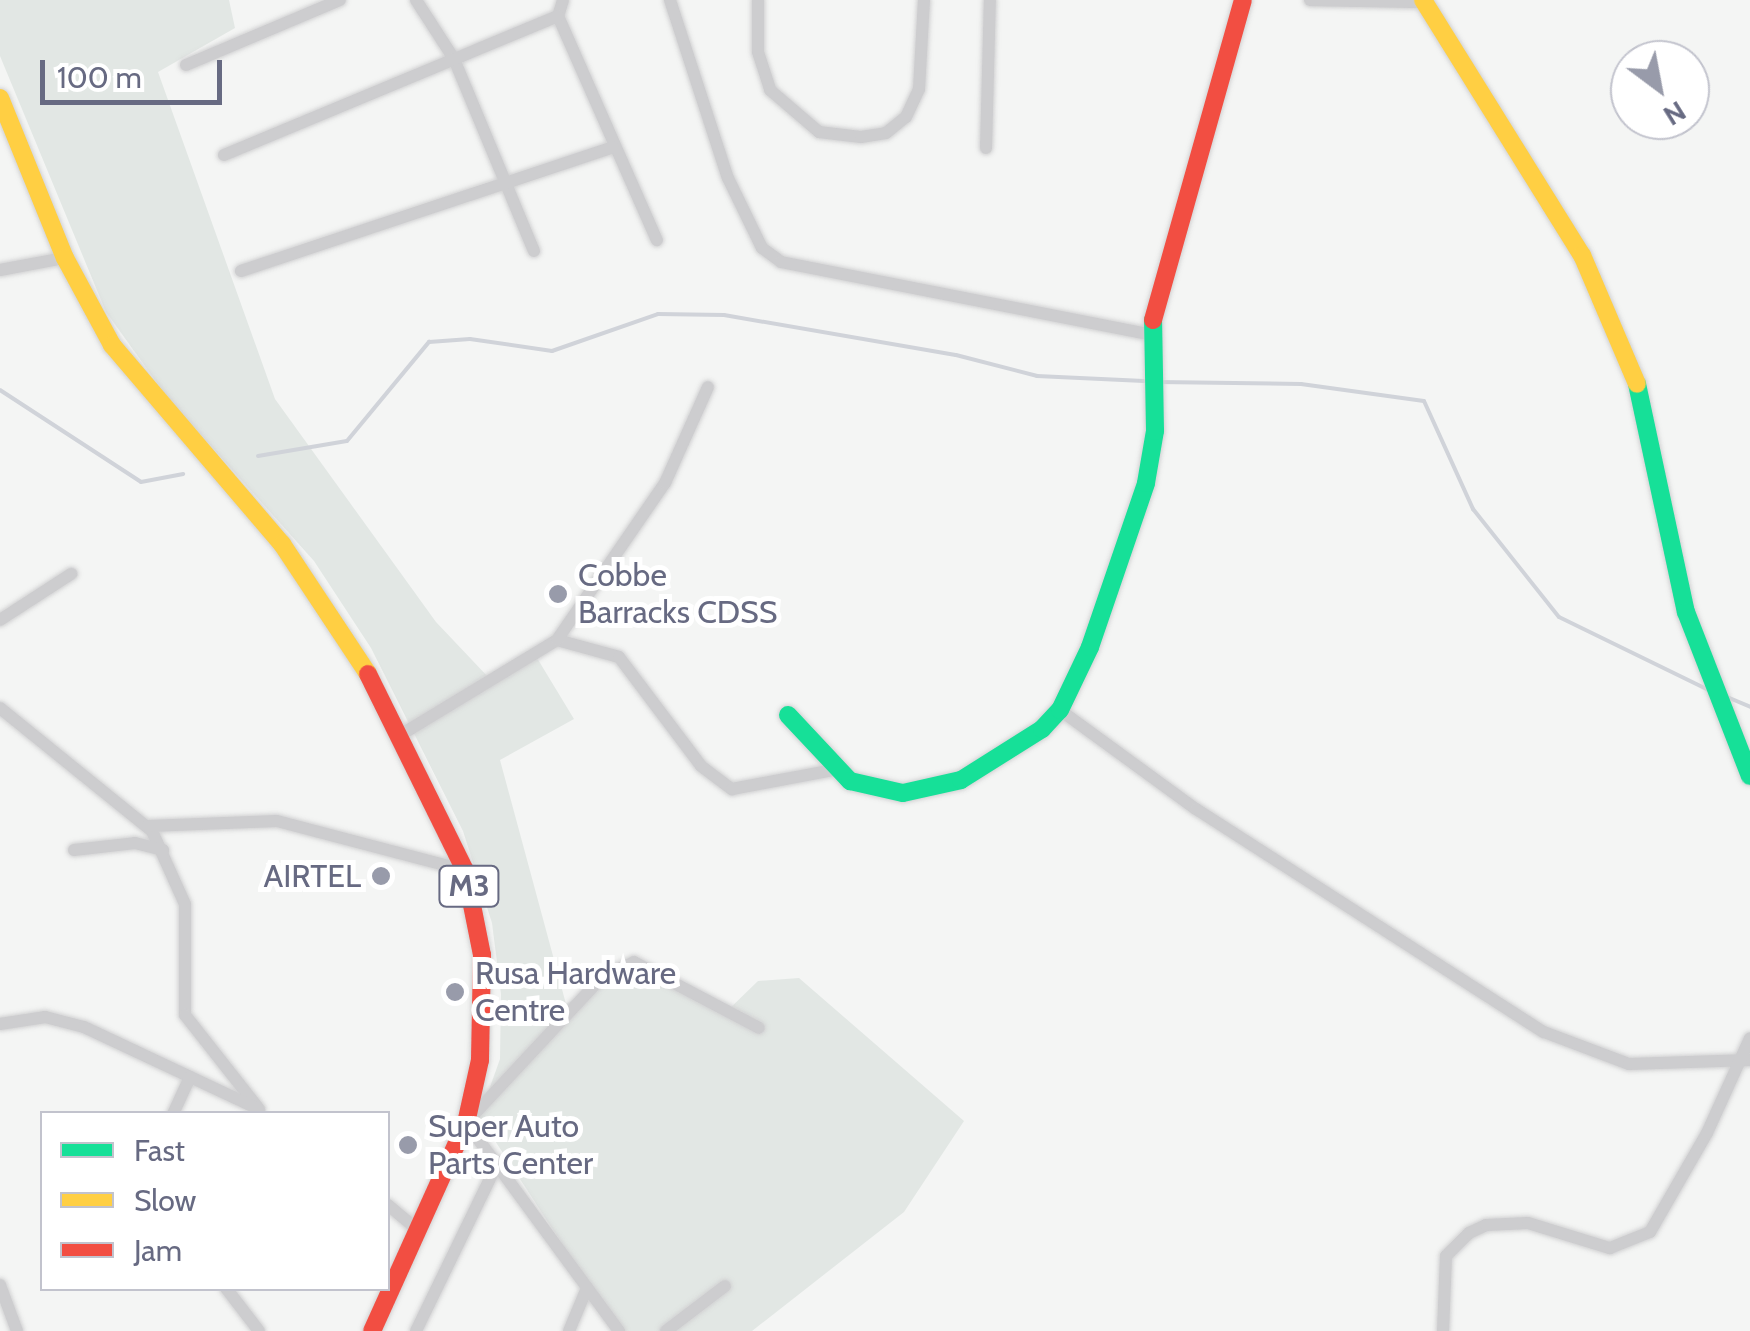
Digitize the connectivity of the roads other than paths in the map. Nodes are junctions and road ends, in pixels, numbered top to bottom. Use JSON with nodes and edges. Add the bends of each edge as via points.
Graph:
{"nodes":[{"id":1,"x":340,"y":0,"type":"edge"},
{"id":2,"x":416,"y":0,"type":"edge"},
{"id":3,"x":563,"y":0,"type":"edge"},
{"id":4,"x":670,"y":0,"type":"edge"},
{"id":5,"x":758,"y":0,"type":"edge"},
{"id":6,"x":924,"y":0,"type":"edge"},
{"id":7,"x":990,"y":0,"type":"edge"},
{"id":8,"x":1243,"y":0,"type":"edge"},
{"id":9,"x":1310,"y":0,"type":"edge"},
{"id":10,"x":1421,"y":1,"type":"edge"},
{"id":11,"x":558,"y":16,"type":"junction"},
{"id":12,"x":454,"y":59,"type":"junction"},
{"id":13,"x":186,"y":65,"type":"dead end"},
{"id":14,"x":0,"y":98,"type":"edge"},
{"id":15,"x":613,"y":147,"type":"junction"},
{"id":16,"x":986,"y":148,"type":"dead end"},
{"id":17,"x":224,"y":156,"type":"dead end"},
{"id":18,"x":508,"y":183,"type":"junction"},
{"id":19,"x":657,"y":240,"type":"dead end"},
{"id":20,"x":534,"y":252,"type":"dead end"},
{"id":21,"x":65,"y":258,"type":"junction"},
{"id":22,"x":0,"y":270,"type":"edge"},
{"id":23,"x":242,"y":271,"type":"dead end"},
{"id":24,"x":1149,"y":334,"type":"junction"},
{"id":25,"x":708,"y":387,"type":"dead end"},
{"id":26,"x":71,"y":574,"type":"dead end"},
{"id":27,"x":0,"y":620,"type":"edge"},
{"id":28,"x":557,"y":640,"type":"junction"},
{"id":29,"x":0,"y":708,"type":"edge"},
{"id":30,"x":1060,"y":710,"type":"junction"},
{"id":31,"x":788,"y":716,"type":"dead end"},
{"id":32,"x":402,"y":734,"type":"junction"},
{"id":33,"x":834,"y":770,"type":"junction"},
{"id":34,"x":1750,"y":776,"type":"edge"},
{"id":35,"x":150,"y":828,"type":"junction"},
{"id":36,"x":140,"y":843,"type":"junction"},
{"id":37,"x":74,"y":850,"type":"dead end"},
{"id":38,"x":163,"y":850,"type":"junction"},
{"id":39,"x":465,"y":870,"type":"junction"},
{"id":40,"x":0,"y":1024,"type":"edge"},
{"id":41,"x":759,"y":1028,"type":"dead end"},
{"id":42,"x":1750,"y":1038,"type":"edge"},
{"id":43,"x":1747,"y":1059,"type":"edge"},
{"id":44,"x":190,"y":1078,"type":"junction"},
{"id":45,"x":174,"y":1111,"type":"edge"},
{"id":46,"x":260,"y":1111,"type":"edge"},
{"id":47,"x":261,"y":1111,"type":"edge"},
{"id":48,"x":466,"y":1123,"type":"junction"},
{"id":49,"x":498,"y":1162,"type":"junction"},
{"id":50,"x":390,"y":1207,"type":"edge"},
{"id":51,"x":418,"y":1230,"type":"junction"},
{"id":52,"x":0,"y":1285,"type":"edge"},
{"id":53,"x":725,"y":1286,"type":"dead end"},
{"id":54,"x":588,"y":1288,"type":"junction"},
{"id":55,"x":228,"y":1291,"type":"edge"},
{"id":56,"x":17,"y":1331,"type":"edge"},
{"id":57,"x":259,"y":1331,"type":"edge"},
{"id":58,"x":372,"y":1331,"type":"edge"},
{"id":59,"x":416,"y":1331,"type":"edge"},
{"id":60,"x":569,"y":1331,"type":"edge"},
{"id":61,"x":619,"y":1331,"type":"edge"},
{"id":62,"x":666,"y":1331,"type":"edge"},
{"id":63,"x":1443,"y":1331,"type":"edge"}],
"edges":[{"from":1,"to":13,"type":"street"},
{"from":2,"to":12,"type":"street"},
{"from":3,"to":11,"type":"street"},
{"from":4,"to":24,"type":"street","via":[[728,178],[762,248],[781,262]]},
{"from":5,"to":6,"type":"street","via":[[758,52],[770,90],[819,132],[862,137],[886,133],[906,117],[919,89]]},
{"from":7,"to":16,"type":"street"},
{"from":8,"to":24,"type":"main road"},
{"from":9,"to":10,"type":"street"},
{"from":10,"to":34,"type":"main road","via":[[1471,70],[1589,271],[1638,386],[1686,612]]},
{"from":11,"to":12,"type":"street"},
{"from":11,"to":15,"type":"street"},
{"from":12,"to":17,"type":"street"},
{"from":12,"to":18,"type":"street"},
{"from":14,"to":21,"type":"main road","number":"M3"},
{"from":15,"to":18,"type":"street"},
{"from":15,"to":19,"type":"street"},
{"from":18,"to":20,"type":"street"},
{"from":18,"to":23,"type":"street"},
{"from":21,"to":22,"type":"street"},
{"from":21,"to":32,"type":"main road","number":"M3","via":[[127,367],[234,484],[348,638]]},
{"from":24,"to":30,"type":"main road","via":[[1155,431],[1146,484],[1090,647]]},
{"from":25,"to":28,"type":"street","via":[[665,482]]},
{"from":26,"to":27,"type":"street"},
{"from":28,"to":32,"type":"street"},
{"from":28,"to":33,"type":"street","via":[[619,657],[701,766],[732,788]]},
{"from":29,"to":35,"type":"street"},
{"from":30,"to":33,"type":"main road","via":[[1017,746],[961,780],[930,790],[867,788]]},
{"from":30,"to":43,"type":"street","via":[[1196,810],[1544,1032],[1629,1064]]},
{"from":31,"to":33,"type":"main road"},
{"from":32,"to":39,"type":"main road","number":"M3"},
{"from":35,"to":36,"type":"street"},
{"from":35,"to":38,"type":"street"},
{"from":35,"to":39,"type":"street","via":[[277,821]]},
{"from":36,"to":37,"type":"street"},
{"from":36,"to":38,"type":"street"},
{"from":38,"to":47,"type":"street","via":[[189,932],[184,1015]]},
{"from":39,"to":48,"type":"main road","number":"M3","via":[[476,912],[484,1007]]},
{"from":40,"to":44,"type":"street","via":[[45,1017],[84,1027]]},
{"from":41,"to":48,"type":"street","via":[[634,962],[602,976]]},
{"from":42,"to":43,"type":"street"},
{"from":43,"to":63,"type":"street","via":[[1650,1232],[1610,1248],[1528,1223],[1469,1233],[1446,1256]]},
{"from":44,"to":45,"type":"street"},
{"from":44,"to":46,"type":"street"},
{"from":48,"to":49,"type":"street"},
{"from":48,"to":51,"type":"main road","number":"M3"},
{"from":49,"to":54,"type":"street"},
{"from":49,"to":59,"type":"street"},
{"from":50,"to":51,"type":"street"},
{"from":51,"to":58,"type":"main road","number":"M3"},
{"from":52,"to":56,"type":"street"},
{"from":53,"to":62,"type":"street"},
{"from":54,"to":60,"type":"street"},
{"from":54,"to":61,"type":"street"},
{"from":55,"to":57,"type":"street"}]}
